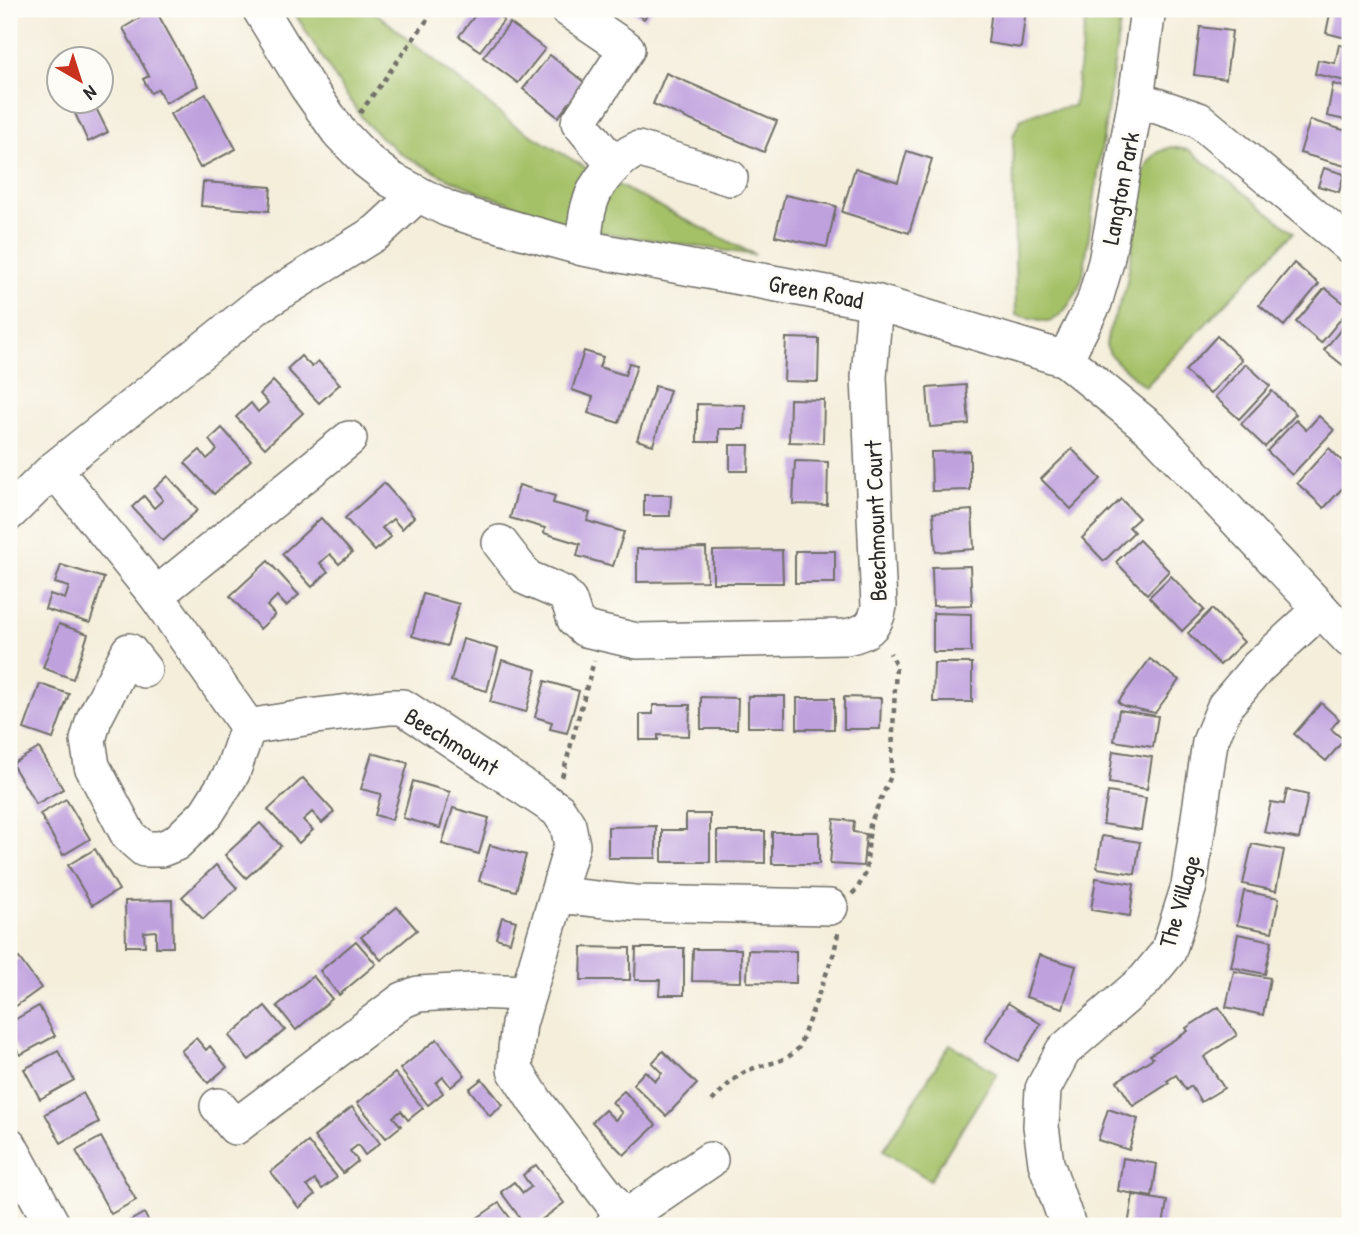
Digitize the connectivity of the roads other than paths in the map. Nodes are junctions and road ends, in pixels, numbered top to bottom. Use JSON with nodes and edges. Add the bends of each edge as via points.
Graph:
{"nodes":[{"id":1,"x":260,"y":9,"type":"edge"},
{"id":2,"x":568,"y":9,"type":"edge"},
{"id":3,"x":1148,"y":9,"type":"edge"},
{"id":4,"x":1136,"y":99,"type":"junction"},
{"id":5,"x":614,"y":165,"type":"junction"},
{"id":6,"x":730,"y":178,"type":"dead end"},
{"id":7,"x":418,"y":194,"type":"junction"},
{"id":8,"x":1350,"y":246,"type":"edge"},
{"id":9,"x":583,"y":248,"type":"junction"},
{"id":10,"x":875,"y":302,"type":"junction"},
{"id":11,"x":1065,"y":359,"type":"junction"},
{"id":12,"x":349,"y":439,"type":"dead end"},
{"id":13,"x":54,"y":469,"type":"junction"},
{"id":14,"x":9,"y":513,"type":"edge"},
{"id":15,"x":500,"y":542,"type":"dead end"},
{"id":16,"x":156,"y":594,"type":"junction"},
{"id":17,"x":1321,"y":609,"type":"junction"},
{"id":18,"x":1350,"y":640,"type":"edge"},
{"id":19,"x":144,"y":670,"type":"dead end"},
{"id":20,"x":248,"y":727,"type":"junction"},
{"id":21,"x":558,"y":895,"type":"junction"},
{"id":22,"x":817,"y":915,"type":"dead end"},
{"id":23,"x":528,"y":993,"type":"junction"},
{"id":24,"x":218,"y":1106,"type":"dead end"},
{"id":25,"x":9,"y":1145,"type":"edge"},
{"id":26,"x":709,"y":1160,"type":"dead end"},
{"id":27,"x":619,"y":1222,"type":"edge"},
{"id":28,"x":53,"y":1226,"type":"edge"},
{"id":29,"x":1068,"y":1226,"type":"edge"}],
"edges":[{"from":1,"to":7,"type":"street","name":"Green Road","via":[[339,132],[367,160]]},
{"from":2,"to":5,"type":"street","via":[[627,48],[579,122]]},
{"from":3,"to":4,"type":"street","name":"Langton Park"},
{"from":4,"to":8,"type":"street","via":[[1199,120]]},
{"from":4,"to":11,"type":"street","name":"Langton Park","via":[[1106,262],[1094,303]]},
{"from":5,"to":6,"type":"street","via":[[638,149]]},
{"from":5,"to":9,"type":"street","via":[[590,202]]},
{"from":7,"to":9,"type":"street","name":"Green Road","via":[[475,218]]},
{"from":7,"to":13,"type":"street","via":[[377,232],[259,305]]},
{"from":9,"to":10,"type":"street","name":"Green Road"},
{"from":10,"to":11,"type":"street","name":"Green Road"},
{"from":10,"to":15,"type":"street","name":"Beechmount Court","via":[[869,377],[879,606],[873,624],[860,634],[637,641],[585,629],[575,620],[562,593],[527,578]]},
{"from":11,"to":17,"type":"street","name":"Green Road","via":[[1152,430]]},
{"from":12,"to":16,"type":"street"},
{"from":13,"to":14,"type":"street"},
{"from":13,"to":16,"type":"street"},
{"from":16,"to":20,"type":"street"},
{"from":17,"to":18,"type":"street","name":"Green Road"},
{"from":17,"to":29,"type":"street","name":"The Village","via":[[1258,667],[1224,706],[1210,741],[1189,886],[1168,952],[1145,980],[1063,1051],[1043,1089],[1046,1163]]},
{"from":19,"to":20,"type":"street","via":[[129,651],[88,740],[92,766],[129,836],[144,849],[176,843],[206,814],[232,773]]},
{"from":20,"to":21,"type":"street","name":"Beechmount","via":[[403,707],[558,810],[568,825],[572,845]]},
{"from":21,"to":22,"type":"street"},
{"from":21,"to":23,"type":"street","name":"Beechmount"},
{"from":23,"to":24,"type":"street","via":[[418,994],[403,1000],[235,1126]]},
{"from":23,"to":27,"type":"street","name":"Beechmount","via":[[519,1024],[515,1070]]},
{"from":25,"to":28,"type":"street"},
{"from":26,"to":27,"type":"street","name":"Beechmount"}]}
